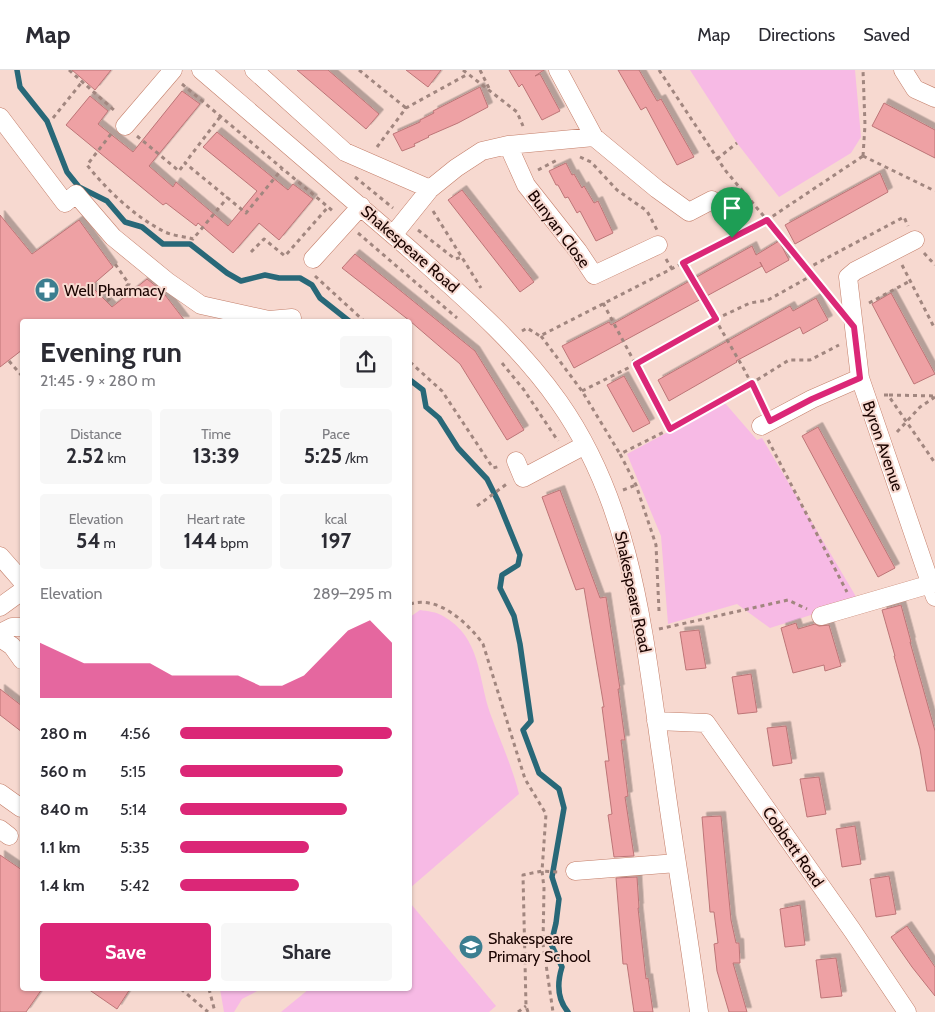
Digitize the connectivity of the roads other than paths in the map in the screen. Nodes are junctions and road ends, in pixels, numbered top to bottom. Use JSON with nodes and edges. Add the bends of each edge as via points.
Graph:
{"nodes":[{"id":1,"x":201,"y":70,"type":"edge"},
{"id":2,"x":254,"y":70,"type":"edge"},
{"id":3,"x":558,"y":70,"type":"edge"},
{"id":4,"x":903,"y":70,"type":"edge"},
{"id":5,"x":171,"y":72,"type":"edge"},
{"id":6,"x":935,"y":98,"type":"edge"},
{"id":7,"x":0,"y":117,"type":"edge"},
{"id":8,"x":122,"y":124,"type":"road end"},
{"id":9,"x":594,"y":137,"type":"junction"},
{"id":10,"x":508,"y":145,"type":"junction"},
{"id":11,"x":430,"y":189,"type":"junction"},
{"id":12,"x":712,"y":200,"type":"road end"},
{"id":13,"x":361,"y":206,"type":"junction"},
{"id":14,"x":393,"y":235,"type":"junction"},
{"id":15,"x":914,"y":240,"type":"dead end"},
{"id":16,"x":658,"y":244,"type":"road end"},
{"id":17,"x":314,"y":267,"type":"road end"},
{"id":18,"x":292,"y":318,"type":"dead end"},
{"id":19,"x":264,"y":319,"type":"edge"},
{"id":20,"x":280,"y":319,"type":"edge"},
{"id":21,"x":860,"y":378,"type":"junction"},
{"id":22,"x":766,"y":428,"type":"road end"},
{"id":23,"x":585,"y":444,"type":"junction"},
{"id":24,"x":516,"y":461,"type":"dead end"},
{"id":25,"x":0,"y":556,"type":"edge"},
{"id":26,"x":20,"y":579,"type":"edge"},
{"id":27,"x":933,"y":590,"type":"edge"},
{"id":28,"x":20,"y":592,"type":"edge"},
{"id":29,"x":0,"y":606,"type":"edge"},
{"id":30,"x":821,"y":616,"type":"road end"},
{"id":31,"x":20,"y":627,"type":"edge"},
{"id":32,"x":0,"y":633,"type":"edge"},
{"id":33,"x":656,"y":721,"type":"junction"},
{"id":34,"x":0,"y":793,"type":"edge"},
{"id":35,"x":20,"y":807,"type":"edge"},
{"id":36,"x":676,"y":863,"type":"junction"},
{"id":37,"x":568,"y":872,"type":"road end"},
{"id":38,"x":698,"y":1012,"type":"edge"},
{"id":39,"x":907,"y":1012,"type":"edge"}],
"edges":[{"from":1,"to":13,"type":"street","name":"Shakespeare Road"},
{"from":2,"to":11,"type":"street","via":[[345,152]]},
{"from":3,"to":9,"type":"street"},
{"from":4,"to":6,"type":"street","via":[[915,89]]},
{"from":5,"to":8,"type":"street"},
{"from":7,"to":19,"type":"street","via":[[66,203],[76,194],[113,237],[168,282],[201,306]]},
{"from":9,"to":10,"type":"street"},
{"from":9,"to":12,"type":"street","via":[[657,190],[689,212]]},
{"from":10,"to":11,"type":"street","via":[[482,151]]},
{"from":10,"to":16,"type":"street","name":"Bunyan Close","via":[[526,185],[594,275]]},
{"from":11,"to":14,"type":"street"},
{"from":13,"to":14,"type":"street","name":"Shakespeare Road"},
{"from":13,"to":17,"type":"street"},
{"from":14,"to":23,"type":"street","name":"Shakespeare Road","via":[[509,340],[559,402]]},
{"from":15,"to":21,"type":"street","name":"Byron Avenue","via":[[848,277]]},
{"from":18,"to":20,"type":"street"},
{"from":21,"to":22,"type":"street","via":[[812,399]]},
{"from":21,"to":27,"type":"street","name":"Byron Avenue"},
{"from":23,"to":24,"type":"street","via":[[523,478]]},
{"from":23,"to":33,"type":"street","name":"Shakespeare Road","via":[[617,516],[651,631]]},
{"from":25,"to":26,"type":"street"},
{"from":27,"to":30,"type":"street"},
{"from":28,"to":29,"type":"street"},
{"from":31,"to":32,"type":"street"},
{"from":33,"to":36,"type":"street","name":"Shakespeare Road"},
{"from":33,"to":39,"type":"street","name":"Cobbett Road","via":[[706,723]]},
{"from":34,"to":35,"type":"street"},
{"from":36,"to":37,"type":"street"},
{"from":36,"to":38,"type":"street","name":"Shakespeare Road"}]}
